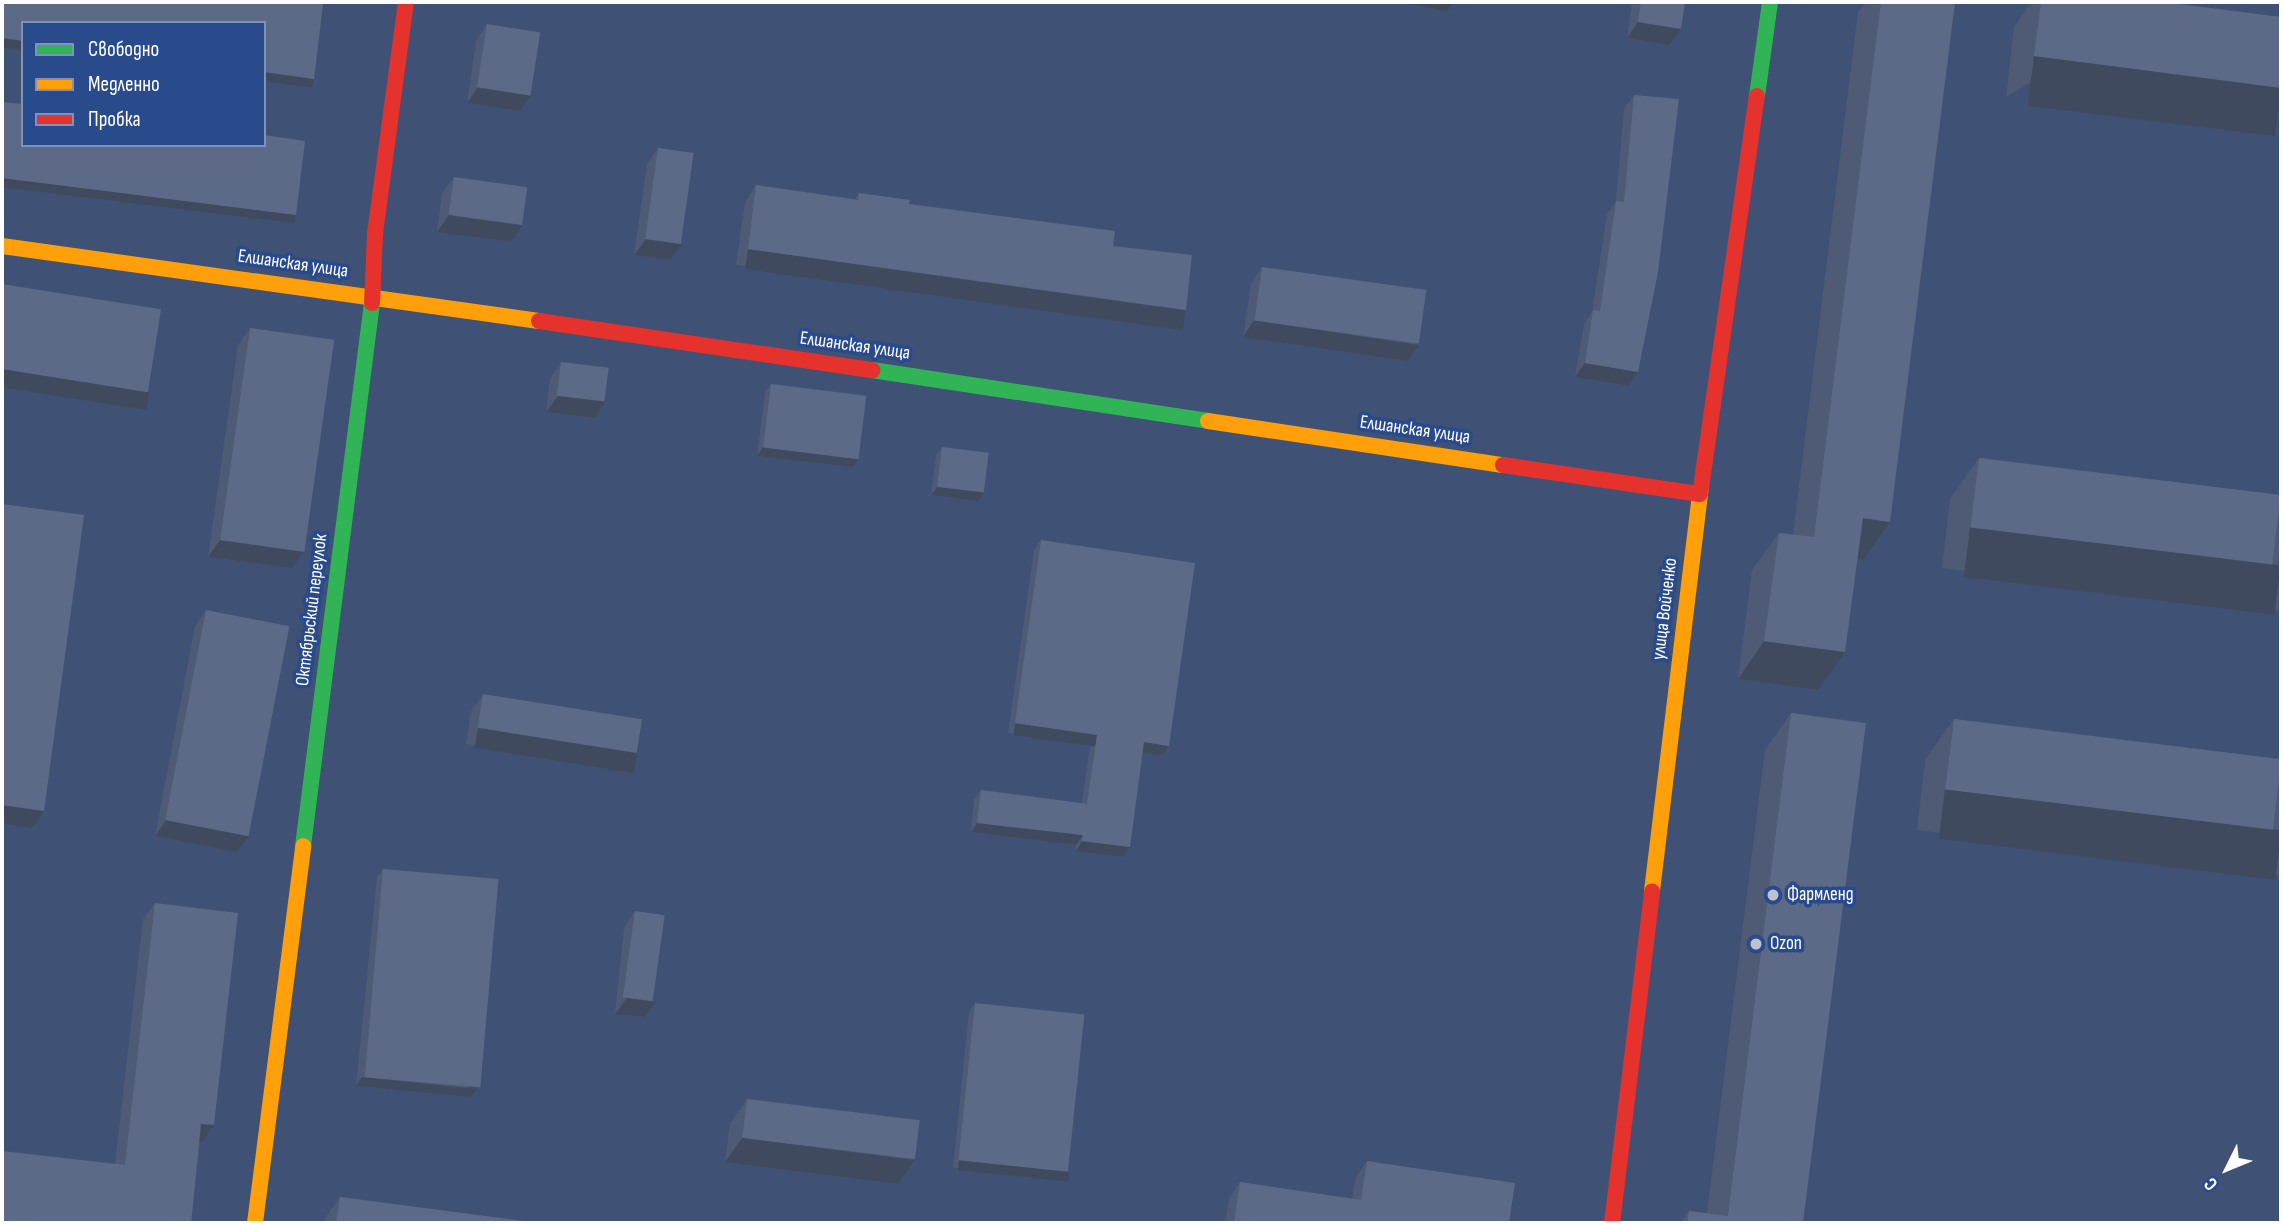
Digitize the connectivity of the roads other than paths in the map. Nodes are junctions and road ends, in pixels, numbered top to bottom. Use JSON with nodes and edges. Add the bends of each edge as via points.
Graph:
{"nodes":[{"id":1,"x":405,"y":2,"type":"edge"},
{"id":2,"x":1770,"y":2,"type":"edge"},
{"id":3,"x":2,"y":246,"type":"edge"},
{"id":4,"x":373,"y":296,"type":"junction"},
{"id":5,"x":1700,"y":494,"type":"junction"},
{"id":6,"x":255,"y":1223,"type":"edge"},
{"id":7,"x":1612,"y":1223,"type":"edge"}],
"edges":[{"from":1,"to":4,"type":"street","name":"Октябрьский переулок","via":[[374,234]]},
{"from":2,"to":5,"type":"street","name":"улица Войченко"},
{"from":3,"to":4,"type":"street","name":"Елшанская улица"},
{"from":4,"to":5,"type":"street","name":"Елшанская улица"},
{"from":4,"to":6,"type":"street","name":"Октябрьский переулок"},
{"from":5,"to":7,"type":"street","name":"улица Войченко"}]}
